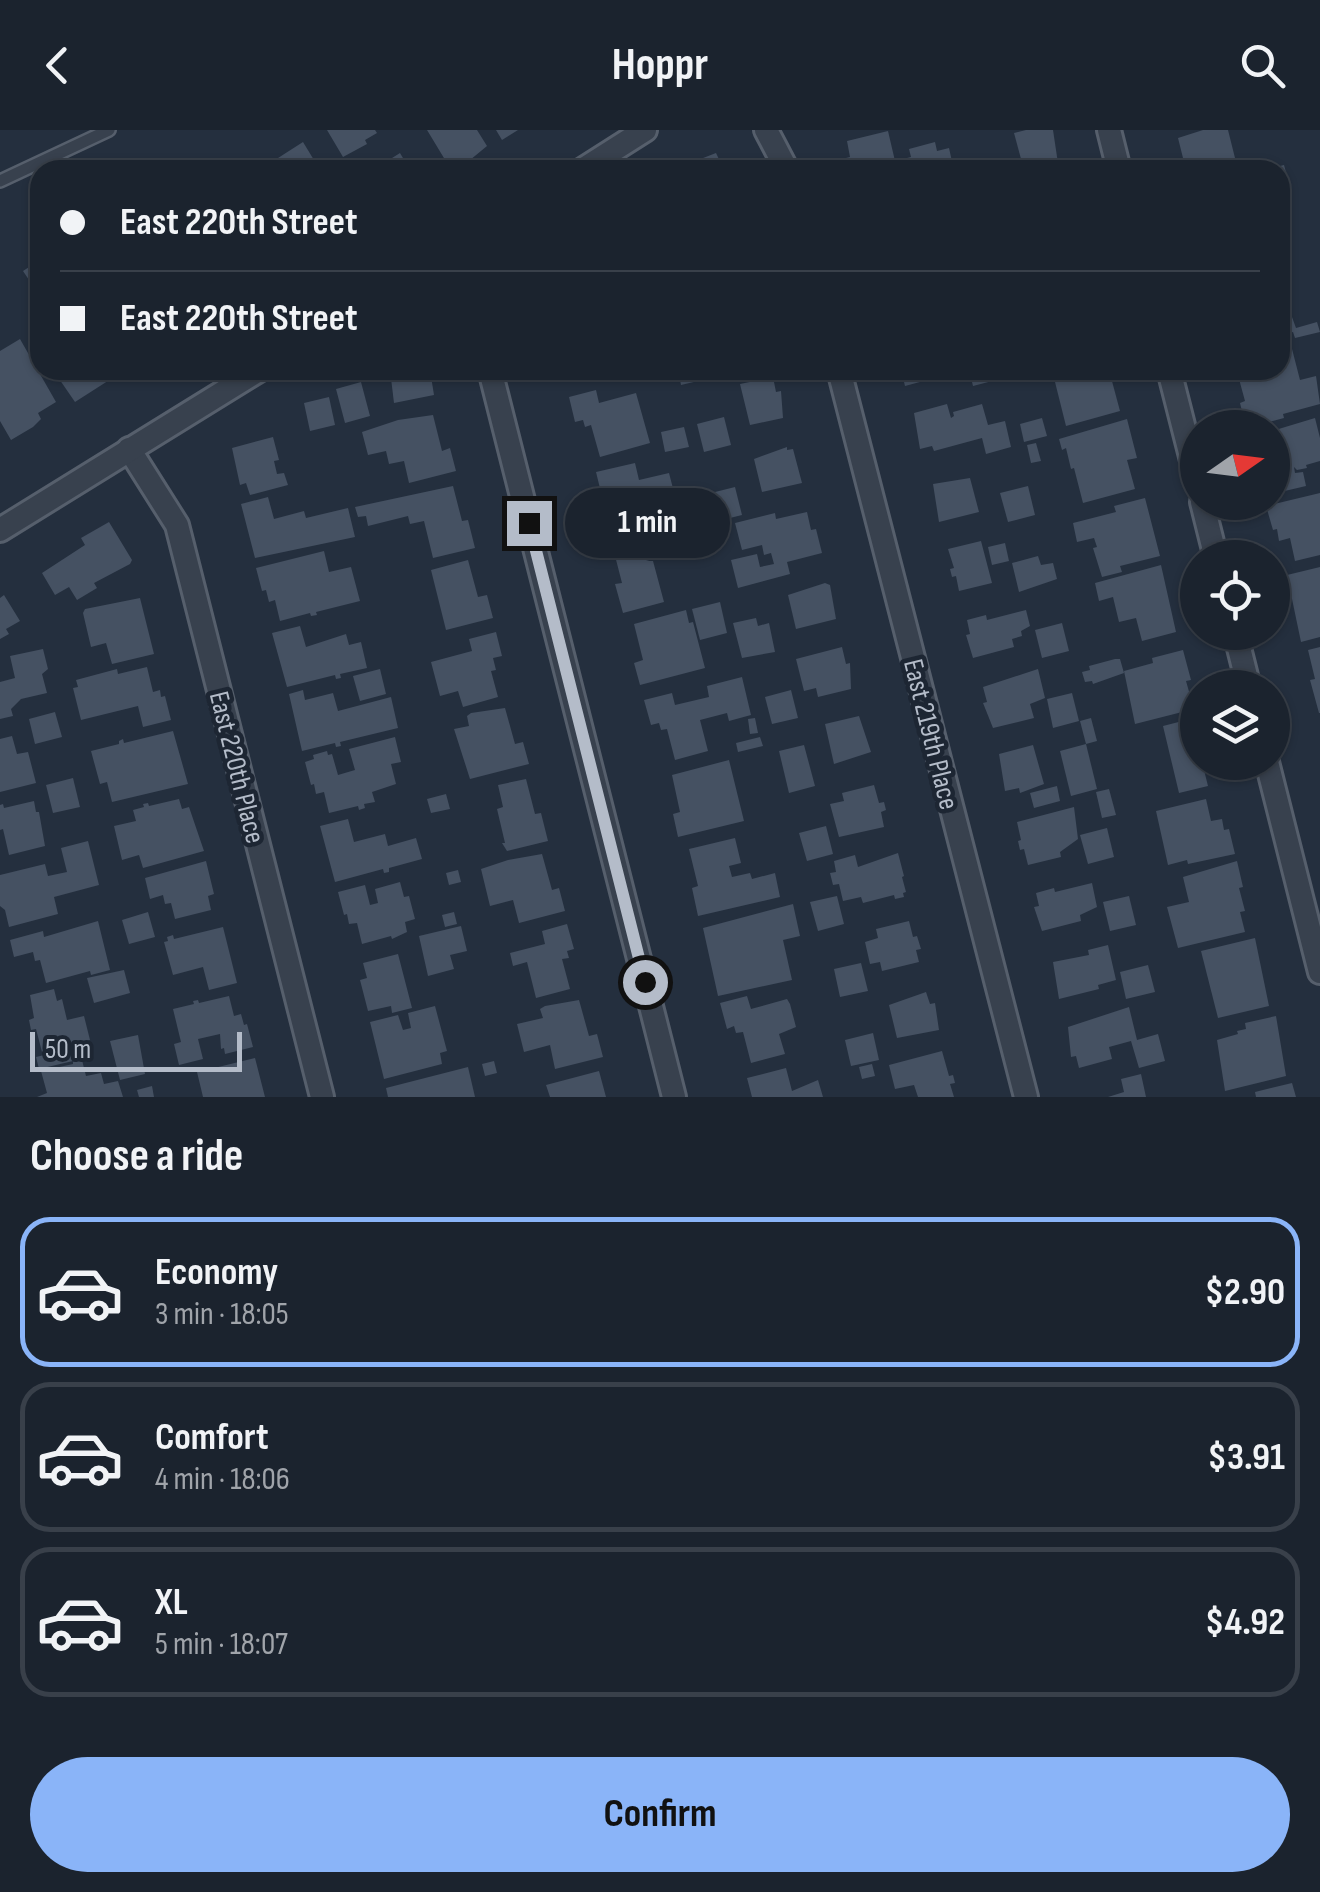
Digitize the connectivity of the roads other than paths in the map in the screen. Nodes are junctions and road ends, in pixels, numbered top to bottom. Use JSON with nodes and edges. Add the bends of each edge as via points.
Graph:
{"nodes":[{"id":1,"x":109,"y":130,"type":"edge"},
{"id":2,"x":644,"y":130,"type":"edge"},
{"id":3,"x":766,"y":130,"type":"edge"},
{"id":4,"x":1109,"y":130,"type":"edge"},
{"id":5,"x":45,"y":160,"type":"edge"},
{"id":6,"x":598,"y":160,"type":"edge"},
{"id":7,"x":782,"y":160,"type":"edge"},
{"id":8,"x":1116,"y":160,"type":"edge"},
{"id":9,"x":30,"y":167,"type":"edge"},
{"id":10,"x":0,"y":181,"type":"edge"},
{"id":11,"x":243,"y":380,"type":"edge"},
{"id":12,"x":493,"y":380,"type":"edge"},
{"id":13,"x":842,"y":380,"type":"edge"},
{"id":14,"x":1172,"y":380,"type":"edge"},
{"id":15,"x":1180,"y":413,"type":"edge"},
{"id":16,"x":129,"y":449,"type":"junction"},
{"id":17,"x":0,"y":530,"type":"edge"},
{"id":18,"x":1272,"y":780,"type":"edge"},
{"id":19,"x":1320,"y":972,"type":"edge"},
{"id":20,"x":322,"y":1097,"type":"edge"},
{"id":21,"x":674,"y":1097,"type":"edge"},
{"id":22,"x":1026,"y":1097,"type":"edge"}],
"edges":[{"from":1,"to":5,"type":"lane"},
{"from":2,"to":6,"type":"street"},
{"from":3,"to":7,"type":"street"},
{"from":4,"to":8,"type":"street"},
{"from":9,"to":10,"type":"lane"},
{"from":11,"to":16,"type":"street"},
{"from":12,"to":21,"type":"street"},
{"from":13,"to":22,"type":"street","name":"East 219th Place"},
{"from":14,"to":15,"type":"street"},
{"from":16,"to":17,"type":"street"},
{"from":16,"to":20,"type":"street","name":"East 220th Place","via":[[177,525]]},
{"from":18,"to":19,"type":"street"}]}
